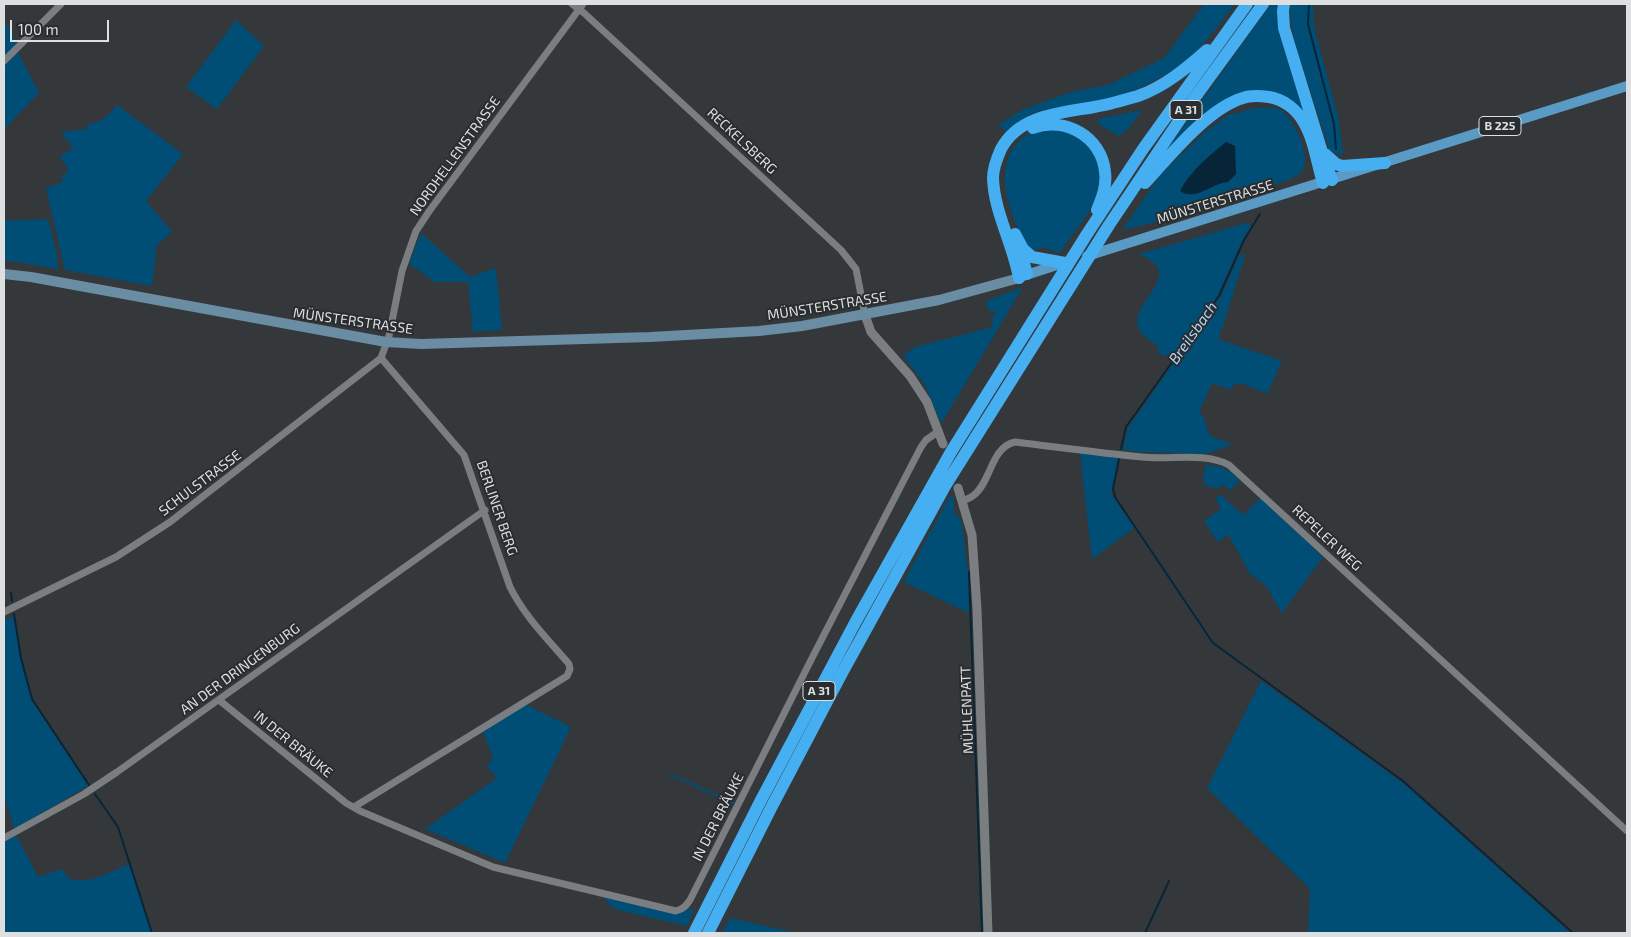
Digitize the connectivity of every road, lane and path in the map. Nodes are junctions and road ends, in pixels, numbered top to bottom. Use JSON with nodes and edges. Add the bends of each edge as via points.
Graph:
{"nodes":[{"id":1,"x":61,"y":4,"type":"edge"},
{"id":2,"x":572,"y":4,"type":"edge"},
{"id":3,"x":1247,"y":4,"type":"edge"},
{"id":4,"x":1263,"y":4,"type":"edge"},
{"id":5,"x":1284,"y":4,"type":"edge"},
{"id":6,"x":581,"y":6,"type":"edge"},
{"id":7,"x":1224,"y":35,"type":"junction"},
{"id":8,"x":4,"y":61,"type":"edge"},
{"id":9,"x":1627,"y":86,"type":"edge"},
{"id":10,"x":1322,"y":152,"type":"junction"},
{"id":11,"x":1385,"y":163,"type":"junction"},
{"id":12,"x":1328,"y":181,"type":"junction"},
{"id":13,"x":1111,"y":222,"type":"junction"},
{"id":14,"x":1089,"y":231,"type":"junction"},
{"id":15,"x":1015,"y":234,"type":"junction"},
{"id":16,"x":1065,"y":263,"type":"junction"},
{"id":17,"x":4,"y":274,"type":"edge"},
{"id":18,"x":1023,"y":276,"type":"junction"},
{"id":19,"x":865,"y":315,"type":"junction"},
{"id":20,"x":386,"y":342,"type":"junction"},
{"id":21,"x":381,"y":358,"type":"junction"},
{"id":22,"x":939,"y":431,"type":"junction"},
{"id":23,"x":943,"y":444,"type":"dead end"},
{"id":24,"x":958,"y":488,"type":"dead end"},
{"id":25,"x":963,"y":501,"type":"junction"},
{"id":26,"x":485,"y":510,"type":"junction"},
{"id":27,"x":4,"y":612,"type":"edge"},
{"id":28,"x":218,"y":700,"type":"junction"},
{"id":29,"x":354,"y":807,"type":"junction"},
{"id":30,"x":1627,"y":831,"type":"edge"},
{"id":31,"x":4,"y":838,"type":"edge"},
{"id":32,"x":694,"y":933,"type":"edge"},
{"id":33,"x":708,"y":933,"type":"edge"},
{"id":34,"x":988,"y":933,"type":"edge"}],
"edges":[{"from":1,"to":8,"type":"street"},
{"from":2,"to":6,"type":"street","name":"RECKELSBERG"},
{"from":3,"to":7,"type":"highway","number":"A 31"},
{"from":4,"to":13,"type":"highway","number":"A 31","via":[[1193,100]]},
{"from":5,"to":10,"type":"highway","via":[[1284,28]]},
{"from":6,"to":19,"type":"street","name":"RECKELSBERG","via":[[841,250],[856,269]]},
{"from":6,"to":20,"type":"street","name":"NORDHELLENSTRASSE","via":[[416,231],[402,271]]},
{"from":7,"to":14,"type":"highway","number":"A 31","via":[[1143,148]]},
{"from":7,"to":18,"type":"highway","via":[[1184,71],[1140,95],[1050,114],[1014,131],[1006,140],[997,157],[993,177],[996,200],[1016,265]]},
{"from":9,"to":11,"type":"main road","name":"MÜNSTERSTRASSE","number":"B 225"},
{"from":10,"to":11,"type":"highway","via":[[1342,166]]},
{"from":10,"to":12,"type":"highway"},
{"from":11,"to":12,"type":"main road","name":"MÜNSTERSTRASSE","number":"B 225"},
{"from":12,"to":13,"type":"highway","via":[[1297,112],[1276,98],[1244,97],[1223,107],[1198,127]]},
{"from":12,"to":16,"type":"main road","name":"MÜNSTERSTRASSE","number":"B 225"},
{"from":13,"to":33,"type":"highway","number":"A 31","via":[[945,486],[842,673]]},
{"from":14,"to":15,"type":"highway","via":[[1106,182],[1102,158],[1087,137],[1070,127],[1049,124],[1018,137],[1003,164],[1005,202]]},
{"from":14,"to":32,"type":"highway","number":"A 31","via":[[951,452],[856,621]]},
{"from":15,"to":16,"type":"highway","via":[[1023,250],[1032,257]]},
{"from":15,"to":18,"type":"highway"},
{"from":16,"to":18,"type":"main road","name":"MÜNSTERSTRASSE","number":"B 225"},
{"from":17,"to":20,"type":"main road","name":"MÜNSTERSTRASSE"},
{"from":18,"to":19,"type":"main road","name":"MÜNSTERSTRASSE","via":[[939,300]]},
{"from":19,"to":20,"type":"main road","name":"MÜNSTERSTRASSE","via":[[759,331],[430,344]]},
{"from":19,"to":22,"type":"street","via":[[870,332],[910,376],[927,402]]},
{"from":20,"to":21,"type":"street"},
{"from":21,"to":26,"type":"street","name":"BERLINER BERG","via":[[464,455]]},
{"from":21,"to":27,"type":"street","name":"SCHULSTRASSE","via":[[170,522],[116,557]]},
{"from":22,"to":23,"type":"street"},
{"from":22,"to":29,"type":"street","name":"IN DER BRÄUKE","via":[[921,447],[685,907],[676,911],[493,867]]},
{"from":24,"to":25,"type":"street","name":"MÜHLENPATT"},
{"from":25,"to":30,"type":"street","name":"REPELER WEG","via":[[979,489],[1003,448],[1015,442],[1144,457],[1220,460]]},
{"from":25,"to":34,"type":"street","name":"MÜHLENPATT","via":[[972,535],[977,609]]},
{"from":26,"to":28,"type":"street","name":"AN DER DRINGENBURG"},
{"from":26,"to":29,"type":"street","name":"BERLINER BERG","via":[[516,599],[569,664],[567,676]]},
{"from":28,"to":29,"type":"street","name":"IN DER BRÄUKE"},
{"from":28,"to":31,"type":"street","name":"AN DER DRINGENBURG","via":[[84,794]]}]}
